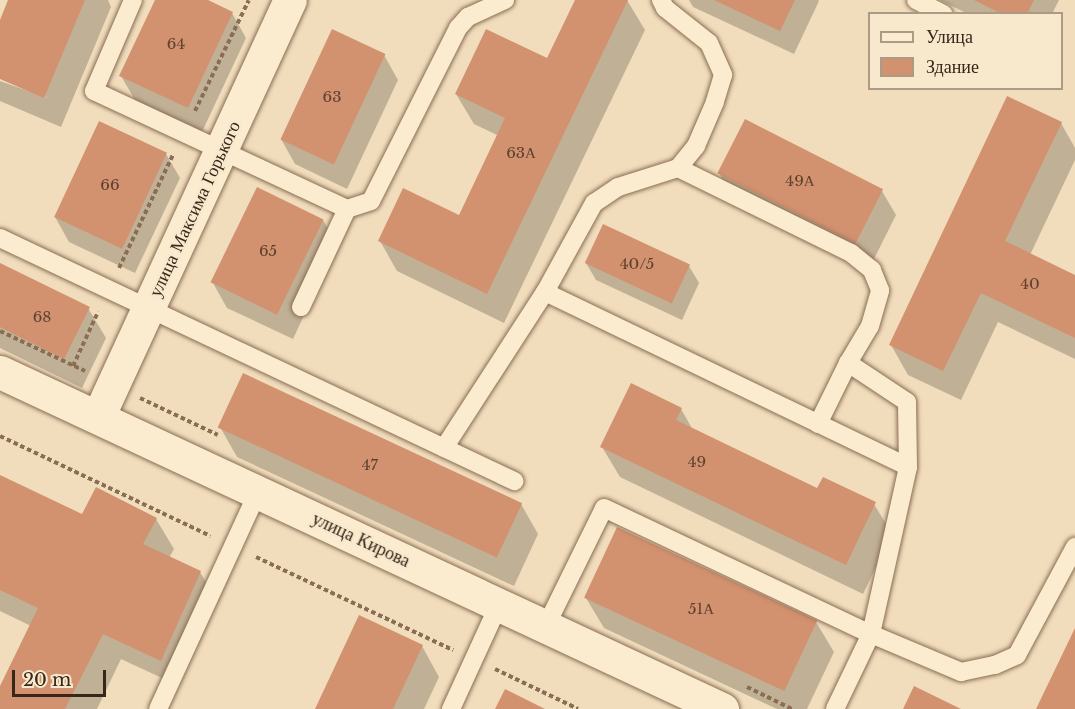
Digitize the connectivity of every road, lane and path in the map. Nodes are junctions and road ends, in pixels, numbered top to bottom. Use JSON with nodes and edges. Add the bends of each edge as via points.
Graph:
{"nodes":[{"id":1,"x":133,"y":0,"type":"edge"},
{"id":2,"x":249,"y":0,"type":"edge"},
{"id":3,"x":290,"y":0,"type":"edge"},
{"id":4,"x":505,"y":0,"type":"edge"},
{"id":5,"x":661,"y":0,"type":"edge"},
{"id":6,"x":916,"y":0,"type":"edge"},
{"id":7,"x":940,"y":12,"type":"edge"},
{"id":8,"x":184,"y":134,"type":"junction"},
{"id":9,"x":222,"y":152,"type":"junction"},
{"id":10,"x":678,"y":168,"type":"junction"},
{"id":11,"x":347,"y":209,"type":"junction"},
{"id":12,"x":0,"y":238,"type":"edge"},
{"id":13,"x":108,"y":290,"type":"junction"},
{"id":14,"x":545,"y":292,"type":"junction"},
{"id":15,"x":301,"y":307,"type":"dead end"},
{"id":16,"x":148,"y":310,"type":"junction"},
{"id":17,"x":0,"y":332,"type":"edge"},
{"id":18,"x":848,"y":363,"type":"junction"},
{"id":19,"x":73,"y":366,"type":"junction"},
{"id":20,"x":0,"y":372,"type":"edge"},
{"id":21,"x":93,"y":375,"type":"dead end"},
{"id":22,"x":98,"y":417,"type":"junction"},
{"id":23,"x":818,"y":424,"type":"junction"},
{"id":24,"x":0,"y":436,"type":"edge"},
{"id":25,"x":444,"y":448,"type":"junction"},
{"id":26,"x":908,"y":467,"type":"junction"},
{"id":27,"x":514,"y":481,"type":"dead end"},
{"id":28,"x":258,"y":492,"type":"junction"},
{"id":29,"x":233,"y":546,"type":"junction"},
{"id":30,"x":1075,"y":547,"type":"edge"},
{"id":31,"x":499,"y":604,"type":"junction"},
{"id":32,"x":546,"y":626,"type":"junction"},
{"id":33,"x":871,"y":634,"type":"junction"},
{"id":34,"x":474,"y":660,"type":"junction"},
{"id":35,"x":158,"y":709,"type":"edge"},
{"id":36,"x":451,"y":709,"type":"edge"},
{"id":37,"x":578,"y":709,"type":"edge"},
{"id":38,"x":722,"y":709,"type":"edge"},
{"id":39,"x":835,"y":709,"type":"edge"}],
"edges":[{"from":1,"to":8,"type":"lane","via":[[94,91]]},
{"from":2,"to":8,"type":"path"},
{"from":3,"to":9,"type":"street","name":"улица Максима Горького"},
{"from":4,"to":11,"type":"lane","via":[[468,17],[458,28],[371,201]]},
{"from":5,"to":10,"type":"lane","via":[[665,8],[709,43],[723,75],[696,146]]},
{"from":6,"to":7,"type":"lane"},
{"from":8,"to":9,"type":"lane"},
{"from":8,"to":13,"type":"path"},
{"from":9,"to":11,"type":"lane"},
{"from":9,"to":16,"type":"street","name":"улица Максима Горького"},
{"from":10,"to":14,"type":"lane","via":[[618,187],[594,203]]},
{"from":10,"to":18,"type":"lane","via":[[851,254],[872,270],[880,290],[870,326]]},
{"from":11,"to":15,"type":"lane"},
{"from":12,"to":13,"type":"lane"},
{"from":13,"to":16,"type":"lane"},
{"from":13,"to":19,"type":"path"},
{"from":14,"to":23,"type":"lane"},
{"from":14,"to":25,"type":"lane"},
{"from":16,"to":22,"type":"street","name":"улица Максима Горького"},
{"from":16,"to":25,"type":"lane"},
{"from":17,"to":19,"type":"path"},
{"from":18,"to":23,"type":"lane"},
{"from":18,"to":26,"type":"lane","via":[[907,402]]},
{"from":19,"to":21,"type":"path"},
{"from":20,"to":22,"type":"street","name":"улица Кирова"},
{"from":22,"to":28,"type":"street","name":"улица Кирова"},
{"from":23,"to":26,"type":"lane"},
{"from":24,"to":29,"type":"path"},
{"from":25,"to":27,"type":"lane"},
{"from":26,"to":33,"type":"lane"},
{"from":28,"to":29,"type":"lane"},
{"from":28,"to":31,"type":"street","name":"улица Кирова"},
{"from":29,"to":34,"type":"path"},
{"from":29,"to":35,"type":"lane"},
{"from":30,"to":33,"type":"lane","via":[[1017,655],[995,665],[962,672]]},
{"from":31,"to":32,"type":"street","name":"улица Кирова"},
{"from":31,"to":34,"type":"lane"},
{"from":32,"to":33,"type":"lane","via":[[604,508]]},
{"from":32,"to":38,"type":"street","name":"улица Кирова"},
{"from":33,"to":39,"type":"lane"},
{"from":34,"to":36,"type":"lane"},
{"from":34,"to":37,"type":"path"}]}
